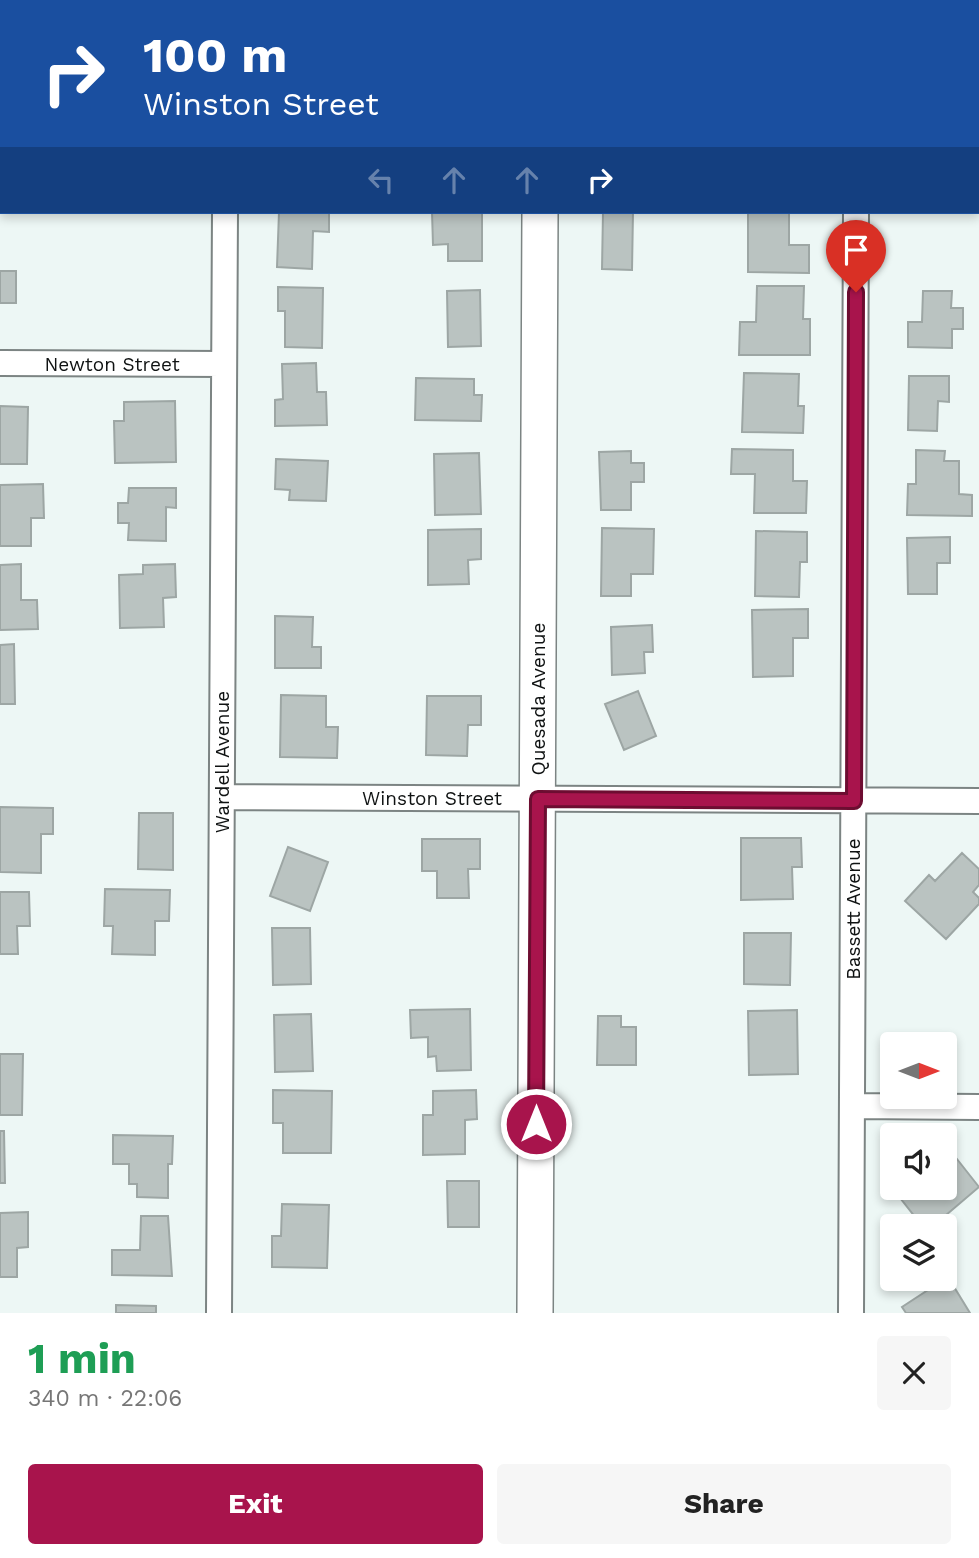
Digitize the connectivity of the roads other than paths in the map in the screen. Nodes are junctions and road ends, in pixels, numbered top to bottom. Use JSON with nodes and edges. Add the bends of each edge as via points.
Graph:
{"nodes":[{"id":1,"x":225,"y":214,"type":"edge"},
{"id":2,"x":540,"y":214,"type":"edge"},
{"id":3,"x":856,"y":214,"type":"edge"},
{"id":4,"x":0,"y":363,"type":"edge"},
{"id":5,"x":224,"y":365,"type":"junction"},
{"id":6,"x":222,"y":797,"type":"junction"},
{"id":7,"x":538,"y":799,"type":"junction"},
{"id":8,"x":854,"y":801,"type":"junction"},
{"id":9,"x":979,"y":801,"type":"edge"},
{"id":10,"x":852,"y":1106,"type":"junction"},
{"id":11,"x":979,"y":1107,"type":"edge"},
{"id":12,"x":219,"y":1313,"type":"edge"},
{"id":13,"x":535,"y":1313,"type":"edge"},
{"id":14,"x":851,"y":1313,"type":"edge"}],
"edges":[{"from":1,"to":5,"type":"street","name":"Wardell Avenue"},
{"from":2,"to":7,"type":"street","name":"Quesada Avenue"},
{"from":3,"to":8,"type":"street","name":"Bassett Avenue"},
{"from":4,"to":5,"type":"street","name":"Newton Street"},
{"from":5,"to":6,"type":"street","name":"Wardell Avenue"},
{"from":6,"to":7,"type":"street","name":"Winston Street"},
{"from":6,"to":12,"type":"street","name":"Wardell Avenue"},
{"from":7,"to":8,"type":"street","name":"Winston Street"},
{"from":7,"to":13,"type":"street","name":"Quesada Avenue"},
{"from":8,"to":9,"type":"street","name":"Winston Street"},
{"from":8,"to":10,"type":"street","name":"Bassett Avenue"},
{"from":10,"to":11,"type":"street"},
{"from":10,"to":14,"type":"street","name":"Bassett Avenue"}]}
